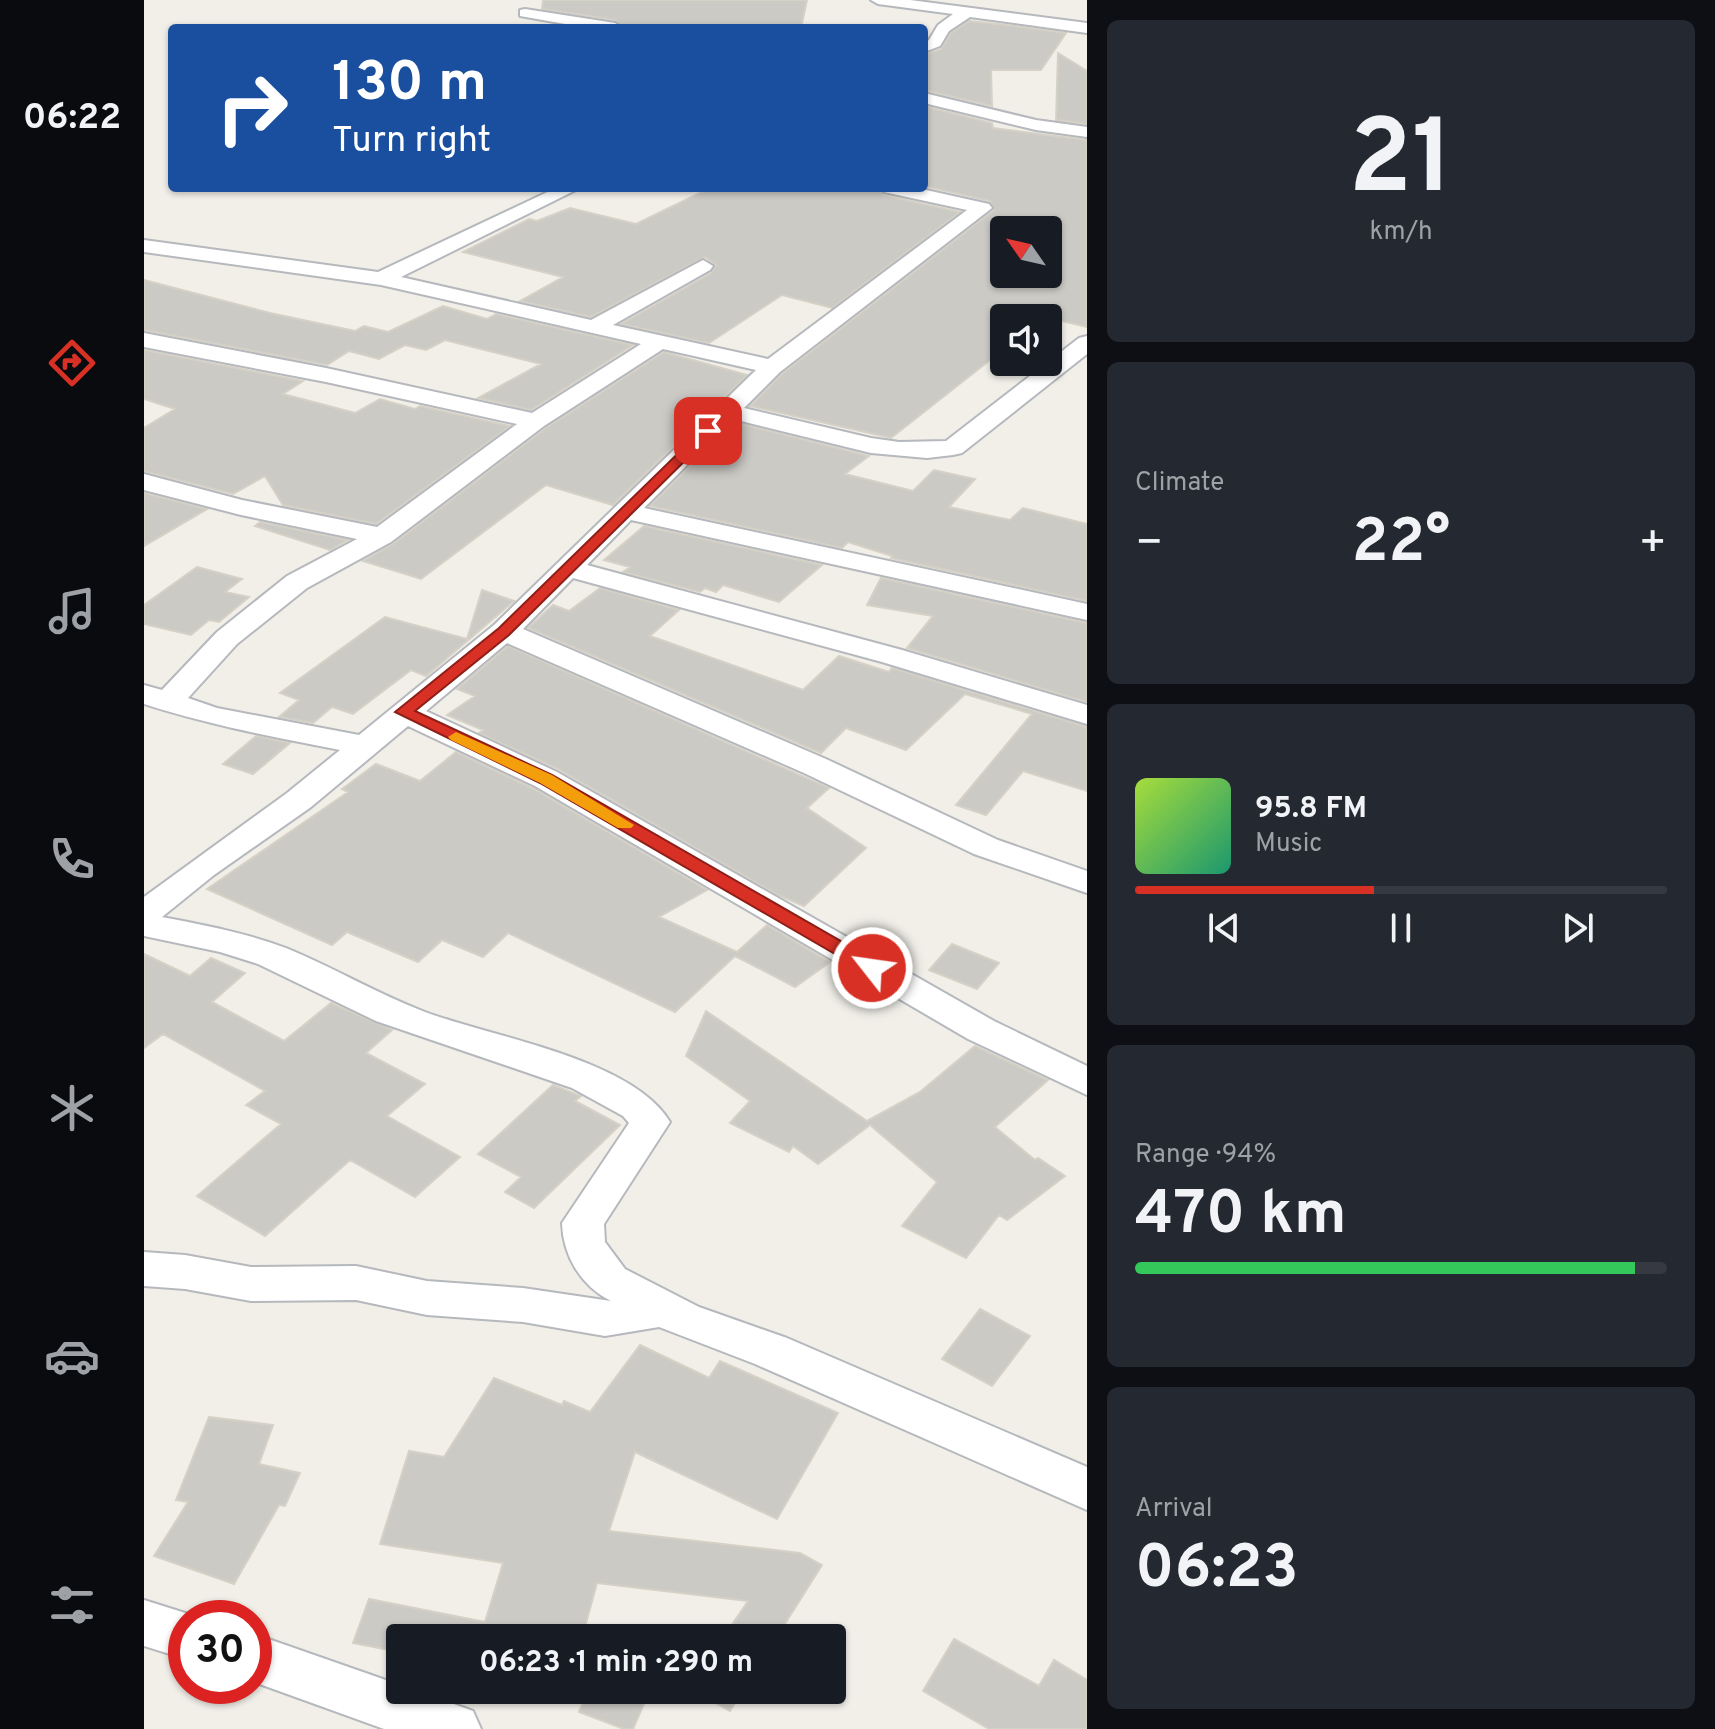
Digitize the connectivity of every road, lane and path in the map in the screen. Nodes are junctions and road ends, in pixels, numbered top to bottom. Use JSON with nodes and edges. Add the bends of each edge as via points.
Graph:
{"nodes":[{"id":1,"x":548,"y":0,"type":"edge"},
{"id":2,"x":878,"y":0,"type":"edge"},
{"id":3,"x":967,"y":12,"type":"junction"},
{"id":4,"x":525,"y":13,"type":"junction"},
{"id":5,"x":512,"y":24,"type":"edge"},
{"id":6,"x":591,"y":24,"type":"edge"},
{"id":7,"x":1087,"y":28,"type":"edge"},
{"id":8,"x":928,"y":46,"type":"edge"},
{"id":9,"x":928,"y":99,"type":"edge"},
{"id":10,"x":1087,"y":132,"type":"edge"},
{"id":11,"x":563,"y":192,"type":"edge"},
{"id":12,"x":909,"y":192,"type":"edge"},
{"id":13,"x":144,"y":246,"type":"edge"},
{"id":14,"x":703,"y":266,"type":"dead end"},
{"id":15,"x":381,"y":279,"type":"junction"},
{"id":16,"x":595,"y":326,"type":"junction"},
{"id":17,"x":144,"y":340,"type":"edge"},
{"id":18,"x":658,"y":343,"type":"junction"},
{"id":19,"x":1087,"y":343,"type":"edge"},
{"id":20,"x":772,"y":367,"type":"junction"},
{"id":21,"x":729,"y":411,"type":"junction"},
{"id":22,"x":536,"y":421,"type":"junction"},
{"id":23,"x":144,"y":482,"type":"edge"},
{"id":24,"x":628,"y":512,"type":"junction"},
{"id":25,"x":382,"y":536,"type":"junction"},
{"id":26,"x":568,"y":568,"type":"junction"},
{"id":27,"x":1087,"y":612,"type":"edge"},
{"id":28,"x":504,"y":631,"type":"junction"},
{"id":29,"x":156,"y":698,"type":"edge"},
{"id":30,"x":404,"y":712,"type":"junction"},
{"id":31,"x":1087,"y":715,"type":"edge"},
{"id":32,"x":364,"y":745,"type":"junction"},
{"id":33,"x":1087,"y":883,"type":"edge"},
{"id":34,"x":144,"y":914,"type":"edge"},
{"id":35,"x":144,"y":925,"type":"edge"},
{"id":36,"x":1087,"y":1082,"type":"edge"},
{"id":37,"x":144,"y":1269,"type":"edge"},
{"id":38,"x":663,"y":1309,"type":"junction"},
{"id":39,"x":1087,"y":1489,"type":"edge"},
{"id":40,"x":144,"y":1623,"type":"edge"},
{"id":41,"x":168,"y":1630,"type":"edge"},
{"id":42,"x":272,"y":1664,"type":"edge"},
{"id":43,"x":454,"y":1729,"type":"edge"}],
"edges":[{"from":1,"to":4,"type":"street"},
{"from":2,"to":3,"type":"street"},
{"from":3,"to":7,"type":"street"},
{"from":3,"to":8,"type":"street"},
{"from":4,"to":5,"type":"street"},
{"from":4,"to":6,"type":"street"},
{"from":9,"to":10,"type":"street"},
{"from":11,"to":15,"type":"street"},
{"from":12,"to":20,"type":"street","via":[[982,208]]},
{"from":13,"to":15,"type":"street"},
{"from":14,"to":16,"type":"street"},
{"from":15,"to":16,"type":"street"},
{"from":16,"to":18,"type":"street"},
{"from":17,"to":22,"type":"street"},
{"from":18,"to":20,"type":"street"},
{"from":18,"to":22,"type":"street"},
{"from":19,"to":21,"type":"street","via":[[953,448],[891,449]]},
{"from":20,"to":21,"type":"street"},
{"from":21,"to":24,"type":"street"},
{"from":22,"to":25,"type":"street"},
{"from":23,"to":25,"type":"street"},
{"from":24,"to":26,"type":"street"},
{"from":24,"to":27,"type":"street"},
{"from":25,"to":29,"type":"street","via":[[297,582]]},
{"from":26,"to":28,"type":"street"},
{"from":26,"to":31,"type":"street"},
{"from":28,"to":30,"type":"street"},
{"from":28,"to":33,"type":"street","via":[[986,847]]},
{"from":29,"to":32,"type":"street","via":[[211,716]]},
{"from":30,"to":32,"type":"street"},
{"from":30,"to":36,"type":"street","via":[[546,779],[981,1030]]},
{"from":32,"to":34,"type":"street","via":[[299,800]]},
{"from":35,"to":38,"type":"street","via":[[281,959],[436,1030],[542,1060],[642,1109],[650,1122],[583,1223],[584,1242],[610,1281]]},
{"from":37,"to":38,"type":"street","via":[[251,1284],[356,1283],[427,1298],[523,1305],[605,1319]]},
{"from":38,"to":39,"type":"street"},
{"from":40,"to":41,"type":"street"},
{"from":42,"to":43,"type":"street"}]}
